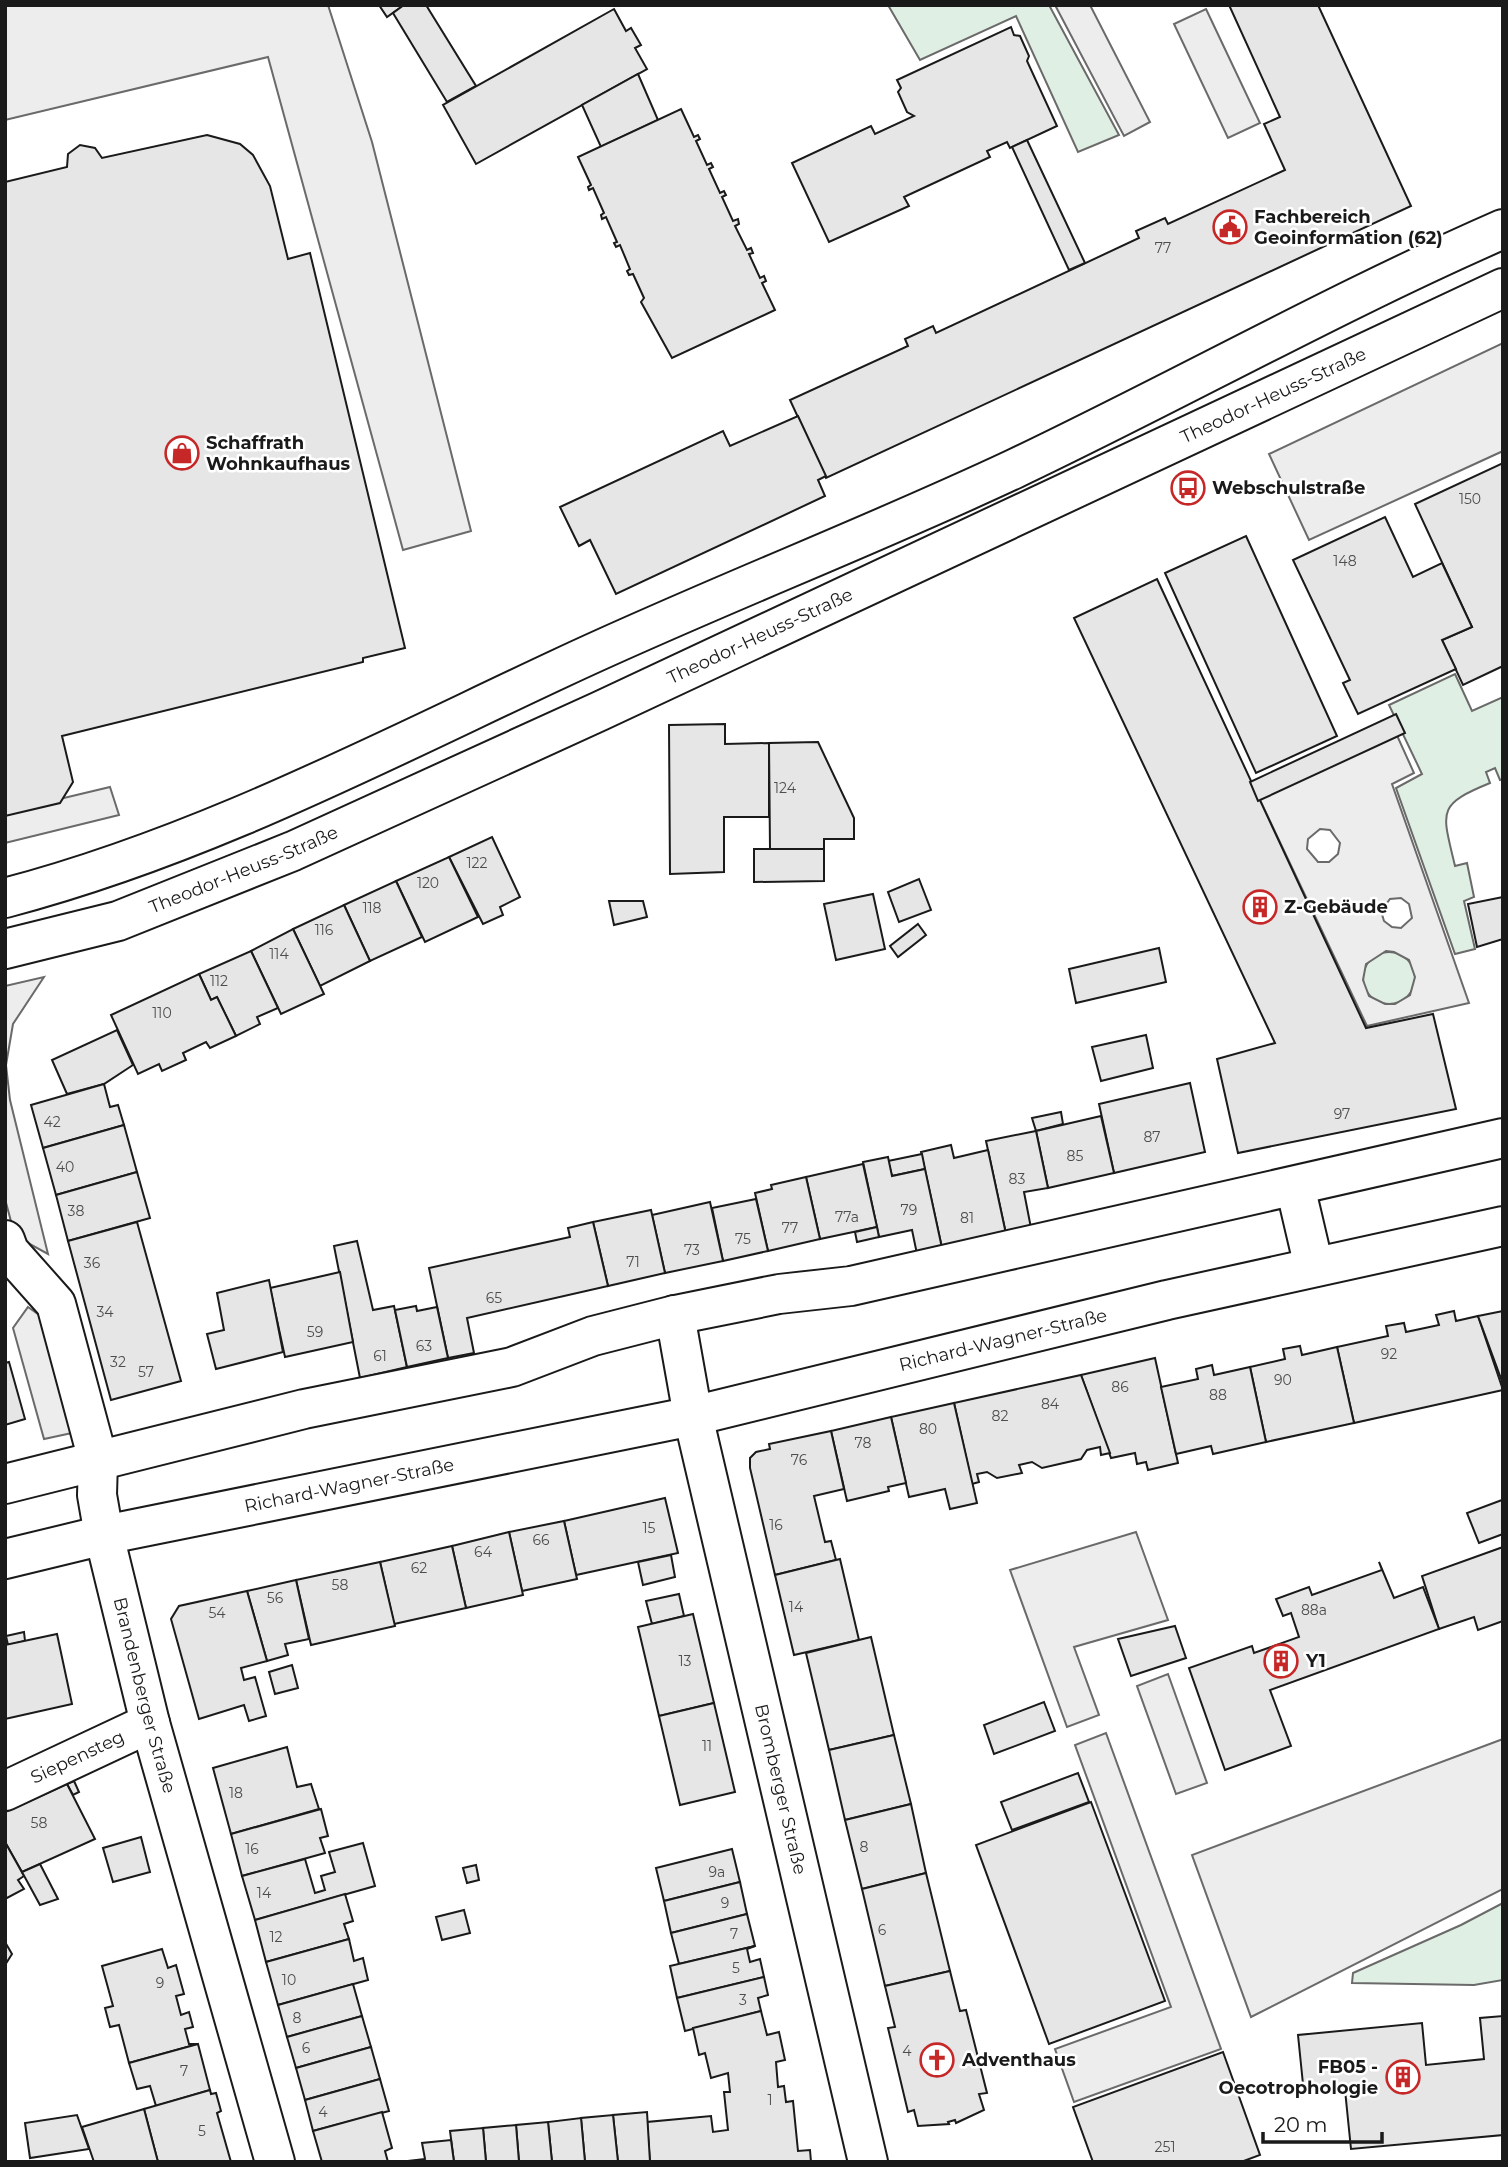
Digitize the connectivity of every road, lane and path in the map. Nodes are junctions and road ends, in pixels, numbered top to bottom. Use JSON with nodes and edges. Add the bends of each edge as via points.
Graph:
{"nodes":[{"id":1,"x":1503,"y":229,"type":"edge"},
{"id":2,"x":1503,"y":288,"type":"edge"},
{"id":3,"x":7,"y":898,"type":"edge"},
{"id":4,"x":5,"y":949,"type":"edge"},
{"id":5,"x":1503,"y":1138,"type":"edge"},
{"id":6,"x":1295,"y":1186,"type":"junction"},
{"id":7,"x":1503,"y":1226,"type":"edge"},
{"id":8,"x":5,"y":1240,"type":"edge"},
{"id":9,"x":1314,"y":1268,"type":"junction"},
{"id":10,"x":675,"y":1315,"type":"junction"},
{"id":11,"x":693,"y":1416,"type":"junction"},
{"id":12,"x":98,"y":1460,"type":"junction"},
{"id":13,"x":5,"y":1484,"type":"edge"},
{"id":14,"x":104,"y":1535,"type":"junction"},
{"id":15,"x":5,"y":1559,"type":"edge"},
{"id":16,"x":150,"y":1723,"type":"junction"},
{"id":17,"x":5,"y":1791,"type":"edge"},
{"id":18,"x":275,"y":2162,"type":"edge"},
{"id":19,"x":868,"y":2162,"type":"edge"}],
"edges":[{"from":1,"to":3,"type":"street","via":[[1012,470],[668,619],[287,797],[127,861]]},
{"from":2,"to":4,"type":"street","name":"Theodor-Heuss-Straße","via":[[293,851],[117,921]]},
{"from":5,"to":6,"type":"street"},
{"from":6,"to":9,"type":"street"},
{"from":6,"to":10,"type":"street","via":[[851,1286],[779,1294]]},
{"from":7,"to":9,"type":"street","name":"Richard-Wagner-Straße"},
{"from":8,"to":12,"type":"street","name":"Brandenberger Straße","via":[[9,1251],[55,1304]]},
{"from":9,"to":11,"type":"street","name":"Richard-Wagner-Straße"},
{"from":10,"to":11,"type":"street"},
{"from":10,"to":12,"type":"street","via":[[593,1336],[512,1367],[304,1409]]},
{"from":11,"to":14,"type":"street","name":"Richard-Wagner-Straße"},
{"from":11,"to":19,"type":"street","name":"Bromberger Straße"},
{"from":12,"to":13,"type":"street"},
{"from":12,"to":14,"type":"street","name":"Brandenberger Straße","via":[[97,1495]]},
{"from":14,"to":15,"type":"street","name":"Richard-Wagner-Straße"},
{"from":14,"to":16,"type":"street","name":"Brandenberger Straße"},
{"from":16,"to":17,"type":"street","name":"Siepensteg"},
{"from":16,"to":18,"type":"street","name":"Brandenberger Straße"}]}
